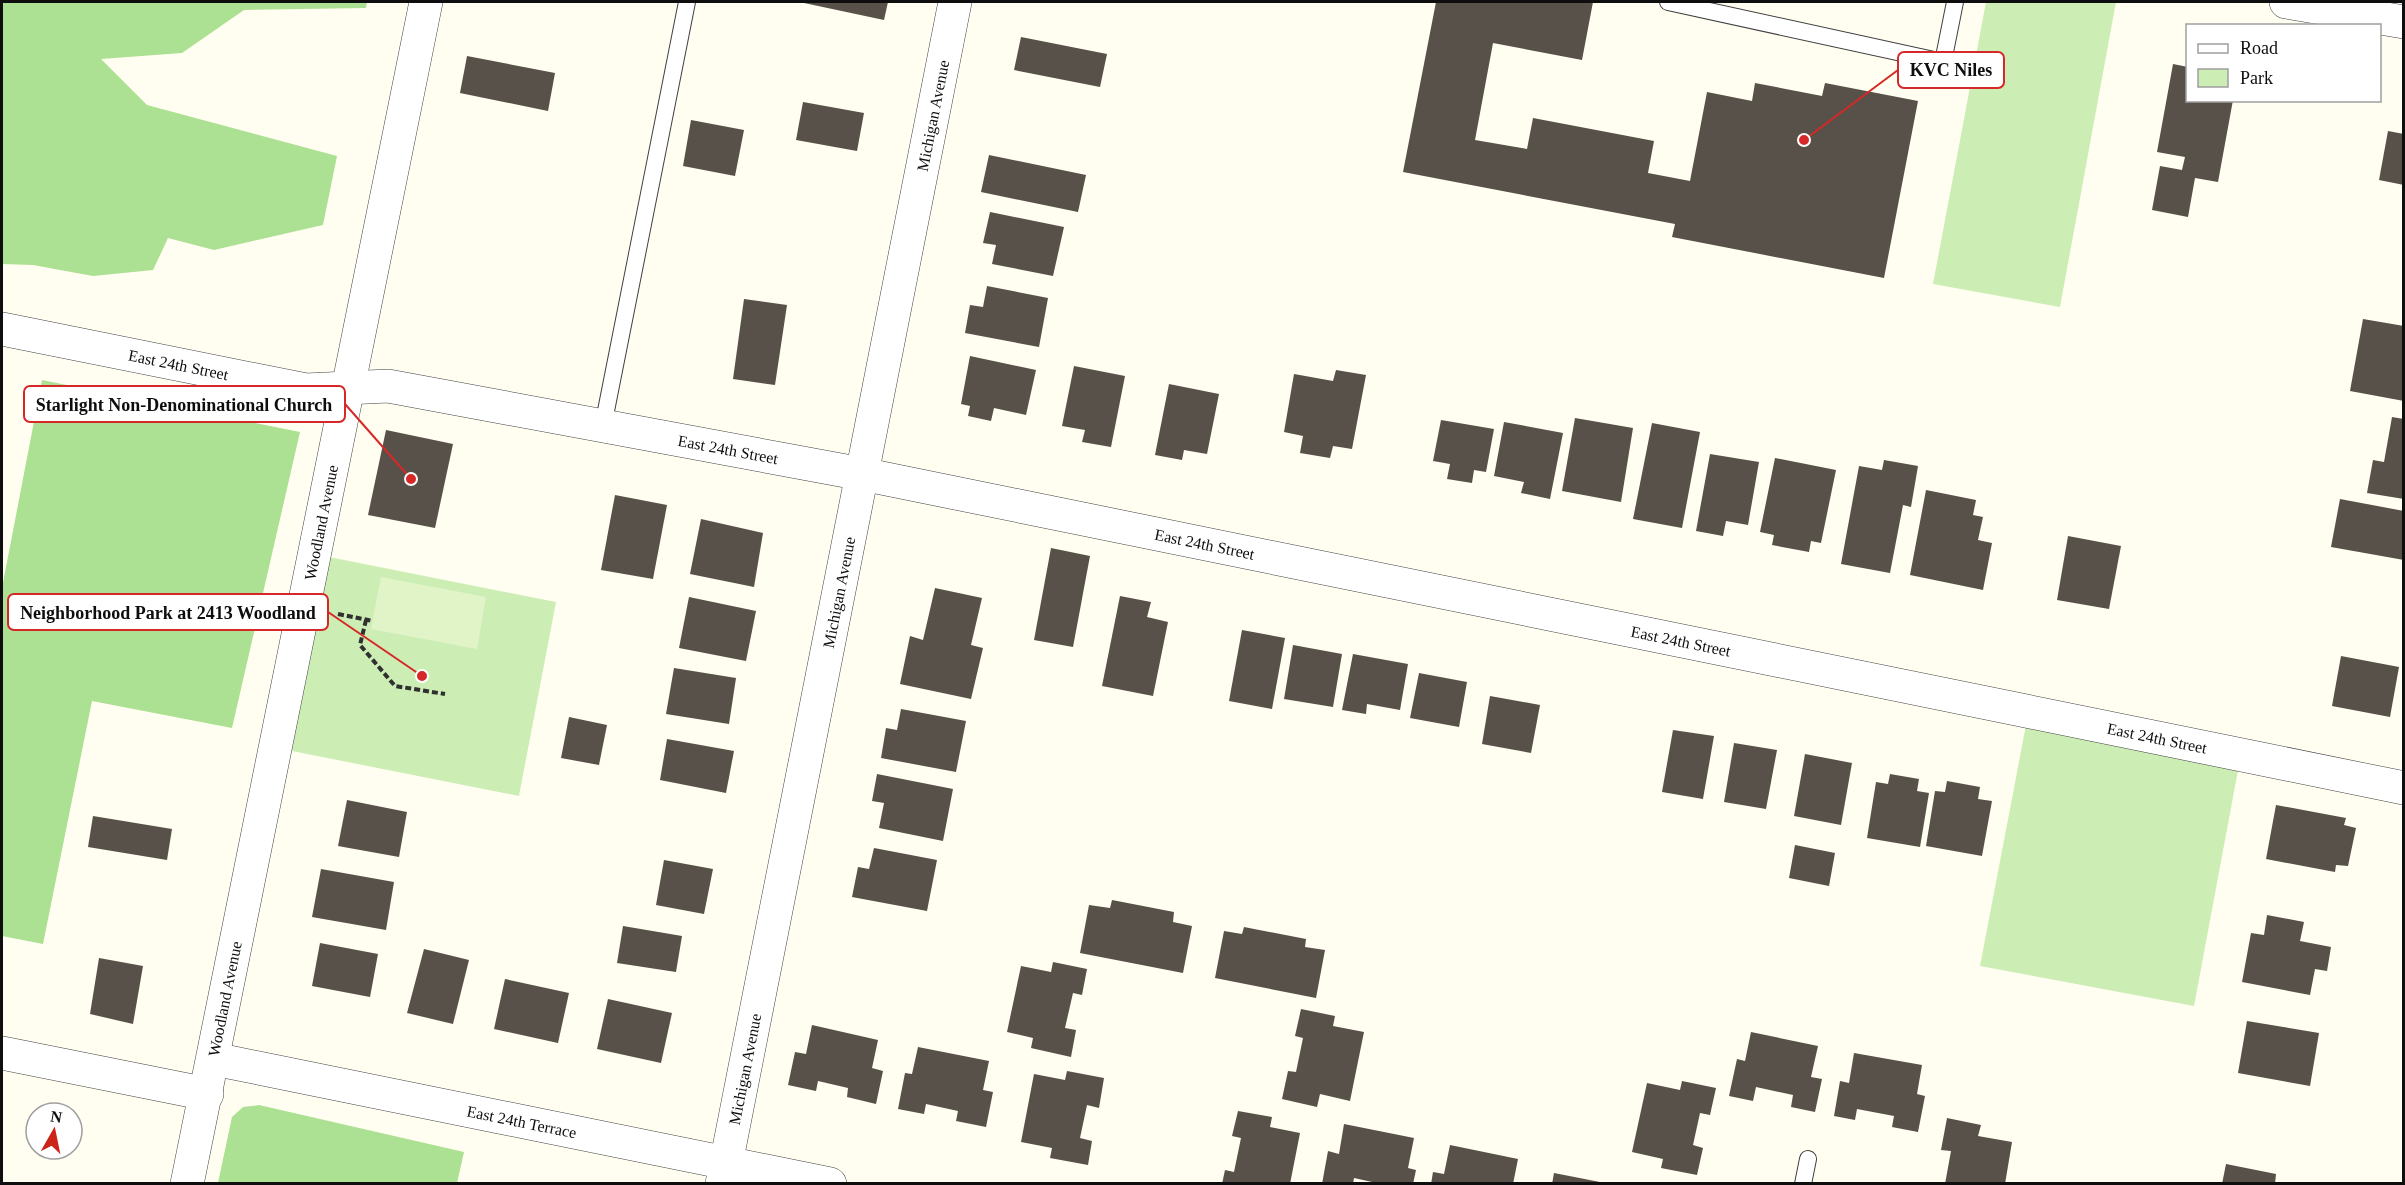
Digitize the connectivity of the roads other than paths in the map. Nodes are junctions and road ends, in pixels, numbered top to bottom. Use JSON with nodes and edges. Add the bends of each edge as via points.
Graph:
{"nodes":[{"id":1,"x":426,"y":2,"type":"edge"},
{"id":2,"x":687,"y":2,"type":"edge"},
{"id":3,"x":955,"y":2,"type":"edge"},
{"id":4,"x":1668,"y":2,"type":"edge"},
{"id":5,"x":1955,"y":2,"type":"edge"},
{"id":6,"x":2286,"y":2,"type":"edge"},
{"id":7,"x":2403,"y":22,"type":"edge"},
{"id":8,"x":2,"y":328,"type":"edge"},
{"id":9,"x":349,"y":388,"type":"junction"},
{"id":10,"x":603,"y":426,"type":"junction"},
{"id":11,"x":862,"y":474,"type":"junction"},
{"id":12,"x":2403,"y":788,"type":"edge"},
{"id":13,"x":2,"y":1053,"type":"edge"},
{"id":14,"x":214,"y":1059,"type":"junction"},
{"id":15,"x":207,"y":1094,"type":"junction"},
{"id":16,"x":1808,"y":1159,"type":"dead end"},
{"id":17,"x":724,"y":1173,"type":"edge"},
{"id":18,"x":187,"y":1184,"type":"edge"},
{"id":19,"x":830,"y":1184,"type":"edge"},
{"id":20,"x":1803,"y":1184,"type":"edge"}],
"edges":[{"from":1,"to":9,"type":"street","name":"Woodland Avenue"},
{"from":2,"to":10,"type":"lane"},
{"from":3,"to":11,"type":"street","name":"Michigan Avenue"},
{"from":4,"to":5,"type":"lane","via":[[1943,63]]},
{"from":6,"to":7,"type":"street"},
{"from":8,"to":9,"type":"street","name":"East 24th Street","via":[[306,390]]},
{"from":9,"to":10,"type":"street","name":"East 24th Street","via":[[388,386]]},
{"from":9,"to":14,"type":"street","name":"Woodland Avenue"},
{"from":10,"to":11,"type":"street","name":"East 24th Street"},
{"from":11,"to":12,"type":"street","name":"East 24th Street"},
{"from":11,"to":17,"type":"street","name":"Michigan Avenue"},
{"from":13,"to":15,"type":"street"},
{"from":14,"to":15,"type":"street","name":"Woodland Avenue"},
{"from":14,"to":17,"type":"street","name":"East 24th Terrace"},
{"from":15,"to":18,"type":"street","name":"Woodland Avenue"},
{"from":16,"to":20,"type":"lane"},
{"from":17,"to":19,"type":"street","name":"East 24th Terrace"}]}
